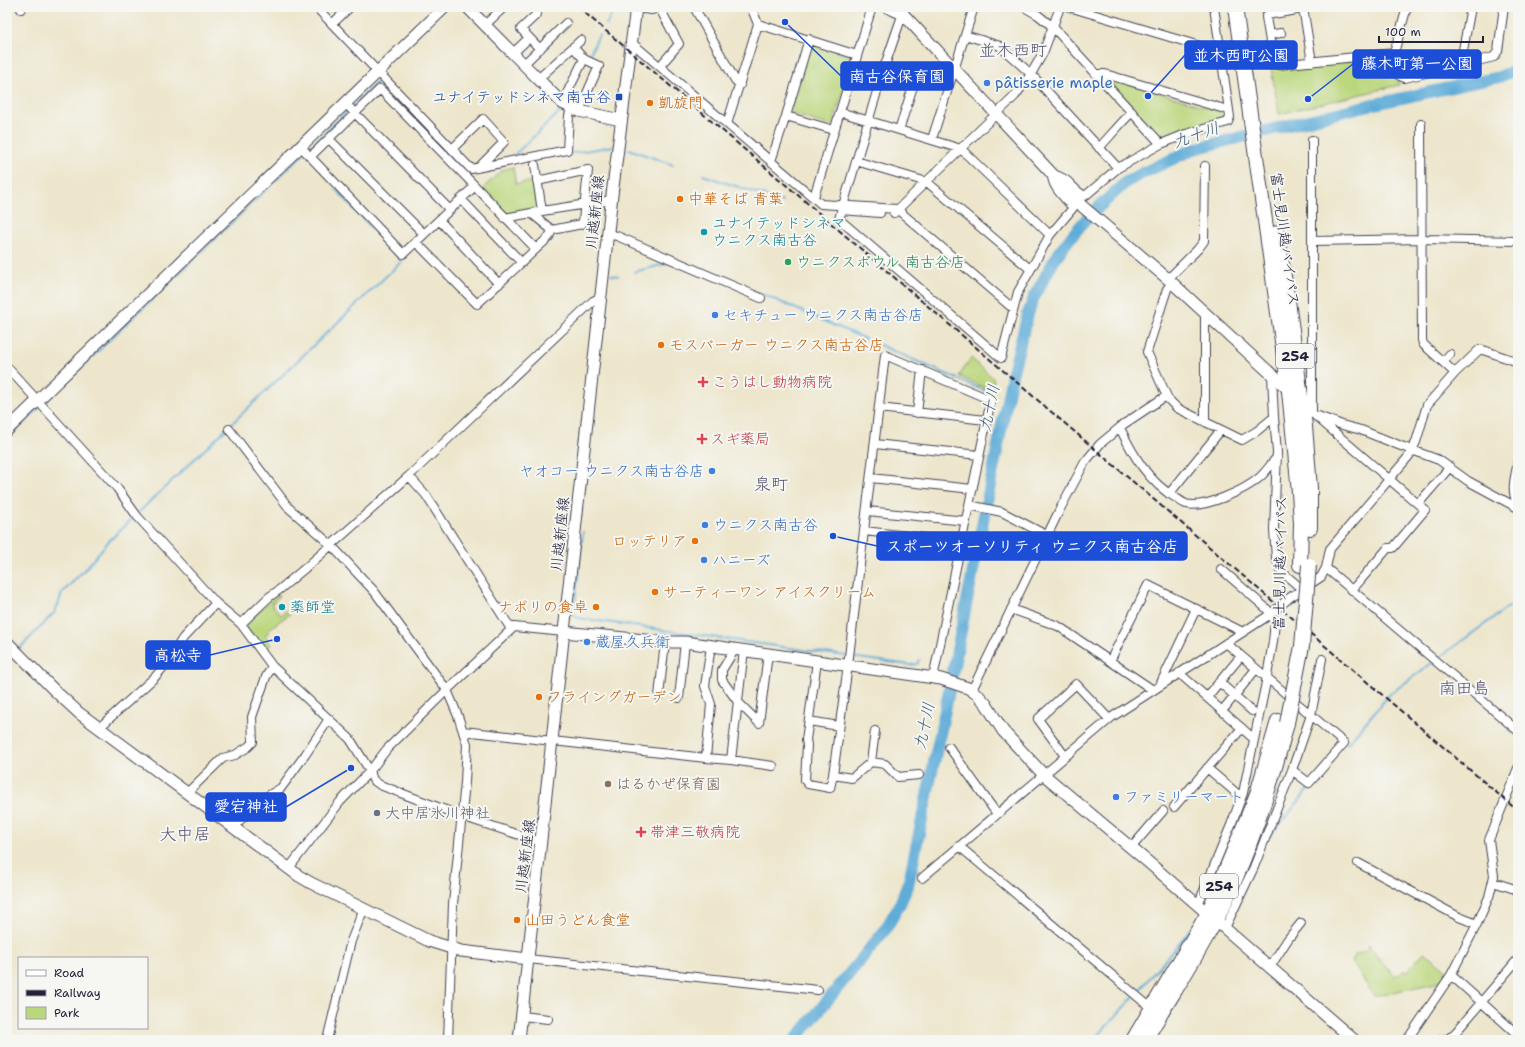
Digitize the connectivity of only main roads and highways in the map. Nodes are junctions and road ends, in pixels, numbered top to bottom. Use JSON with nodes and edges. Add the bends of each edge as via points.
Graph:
{"nodes":[{"id":1,"x":1235,"y":7,"type":"edge"},
{"id":2,"x":1243,"y":7,"type":"edge"},
{"id":3,"x":1255,"y":115,"type":"junction"},
{"id":4,"x":1260,"y":150,"type":"junction"},
{"id":5,"x":1304,"y":565,"type":"junction"},
{"id":6,"x":1211,"y":916,"type":"junction"},
{"id":7,"x":1133,"y":1040,"type":"edge"},
{"id":8,"x":1145,"y":1040,"type":"edge"}],
"edges":[{"from":1,"to":3,"type":"highway","name":"富士見川越バイパス","number":"254"},
{"from":2,"to":3,"type":"highway","name":"富士見川越バイパス","number":"254"},
{"from":3,"to":4,"type":"highway","name":"富士見川越バイパス","number":"254"},
{"from":4,"to":5,"type":"highway","name":"富士見川越バイパス","number":"254","via":[[1289,391]]},
{"from":4,"to":5,"type":"highway","name":"富士見川越バイパス","number":"254","via":[[1290,316],[1305,426],[1310,488]]},
{"from":5,"to":6,"type":"highway","name":"富士見川越バイパス","number":"254","via":[[1283,722]]},
{"from":6,"to":7,"type":"highway","name":"富士見川越バイパス","number":"254"},
{"from":6,"to":8,"type":"highway","name":"富士見川越バイパス","number":"254","via":[[1190,965]]}]}
